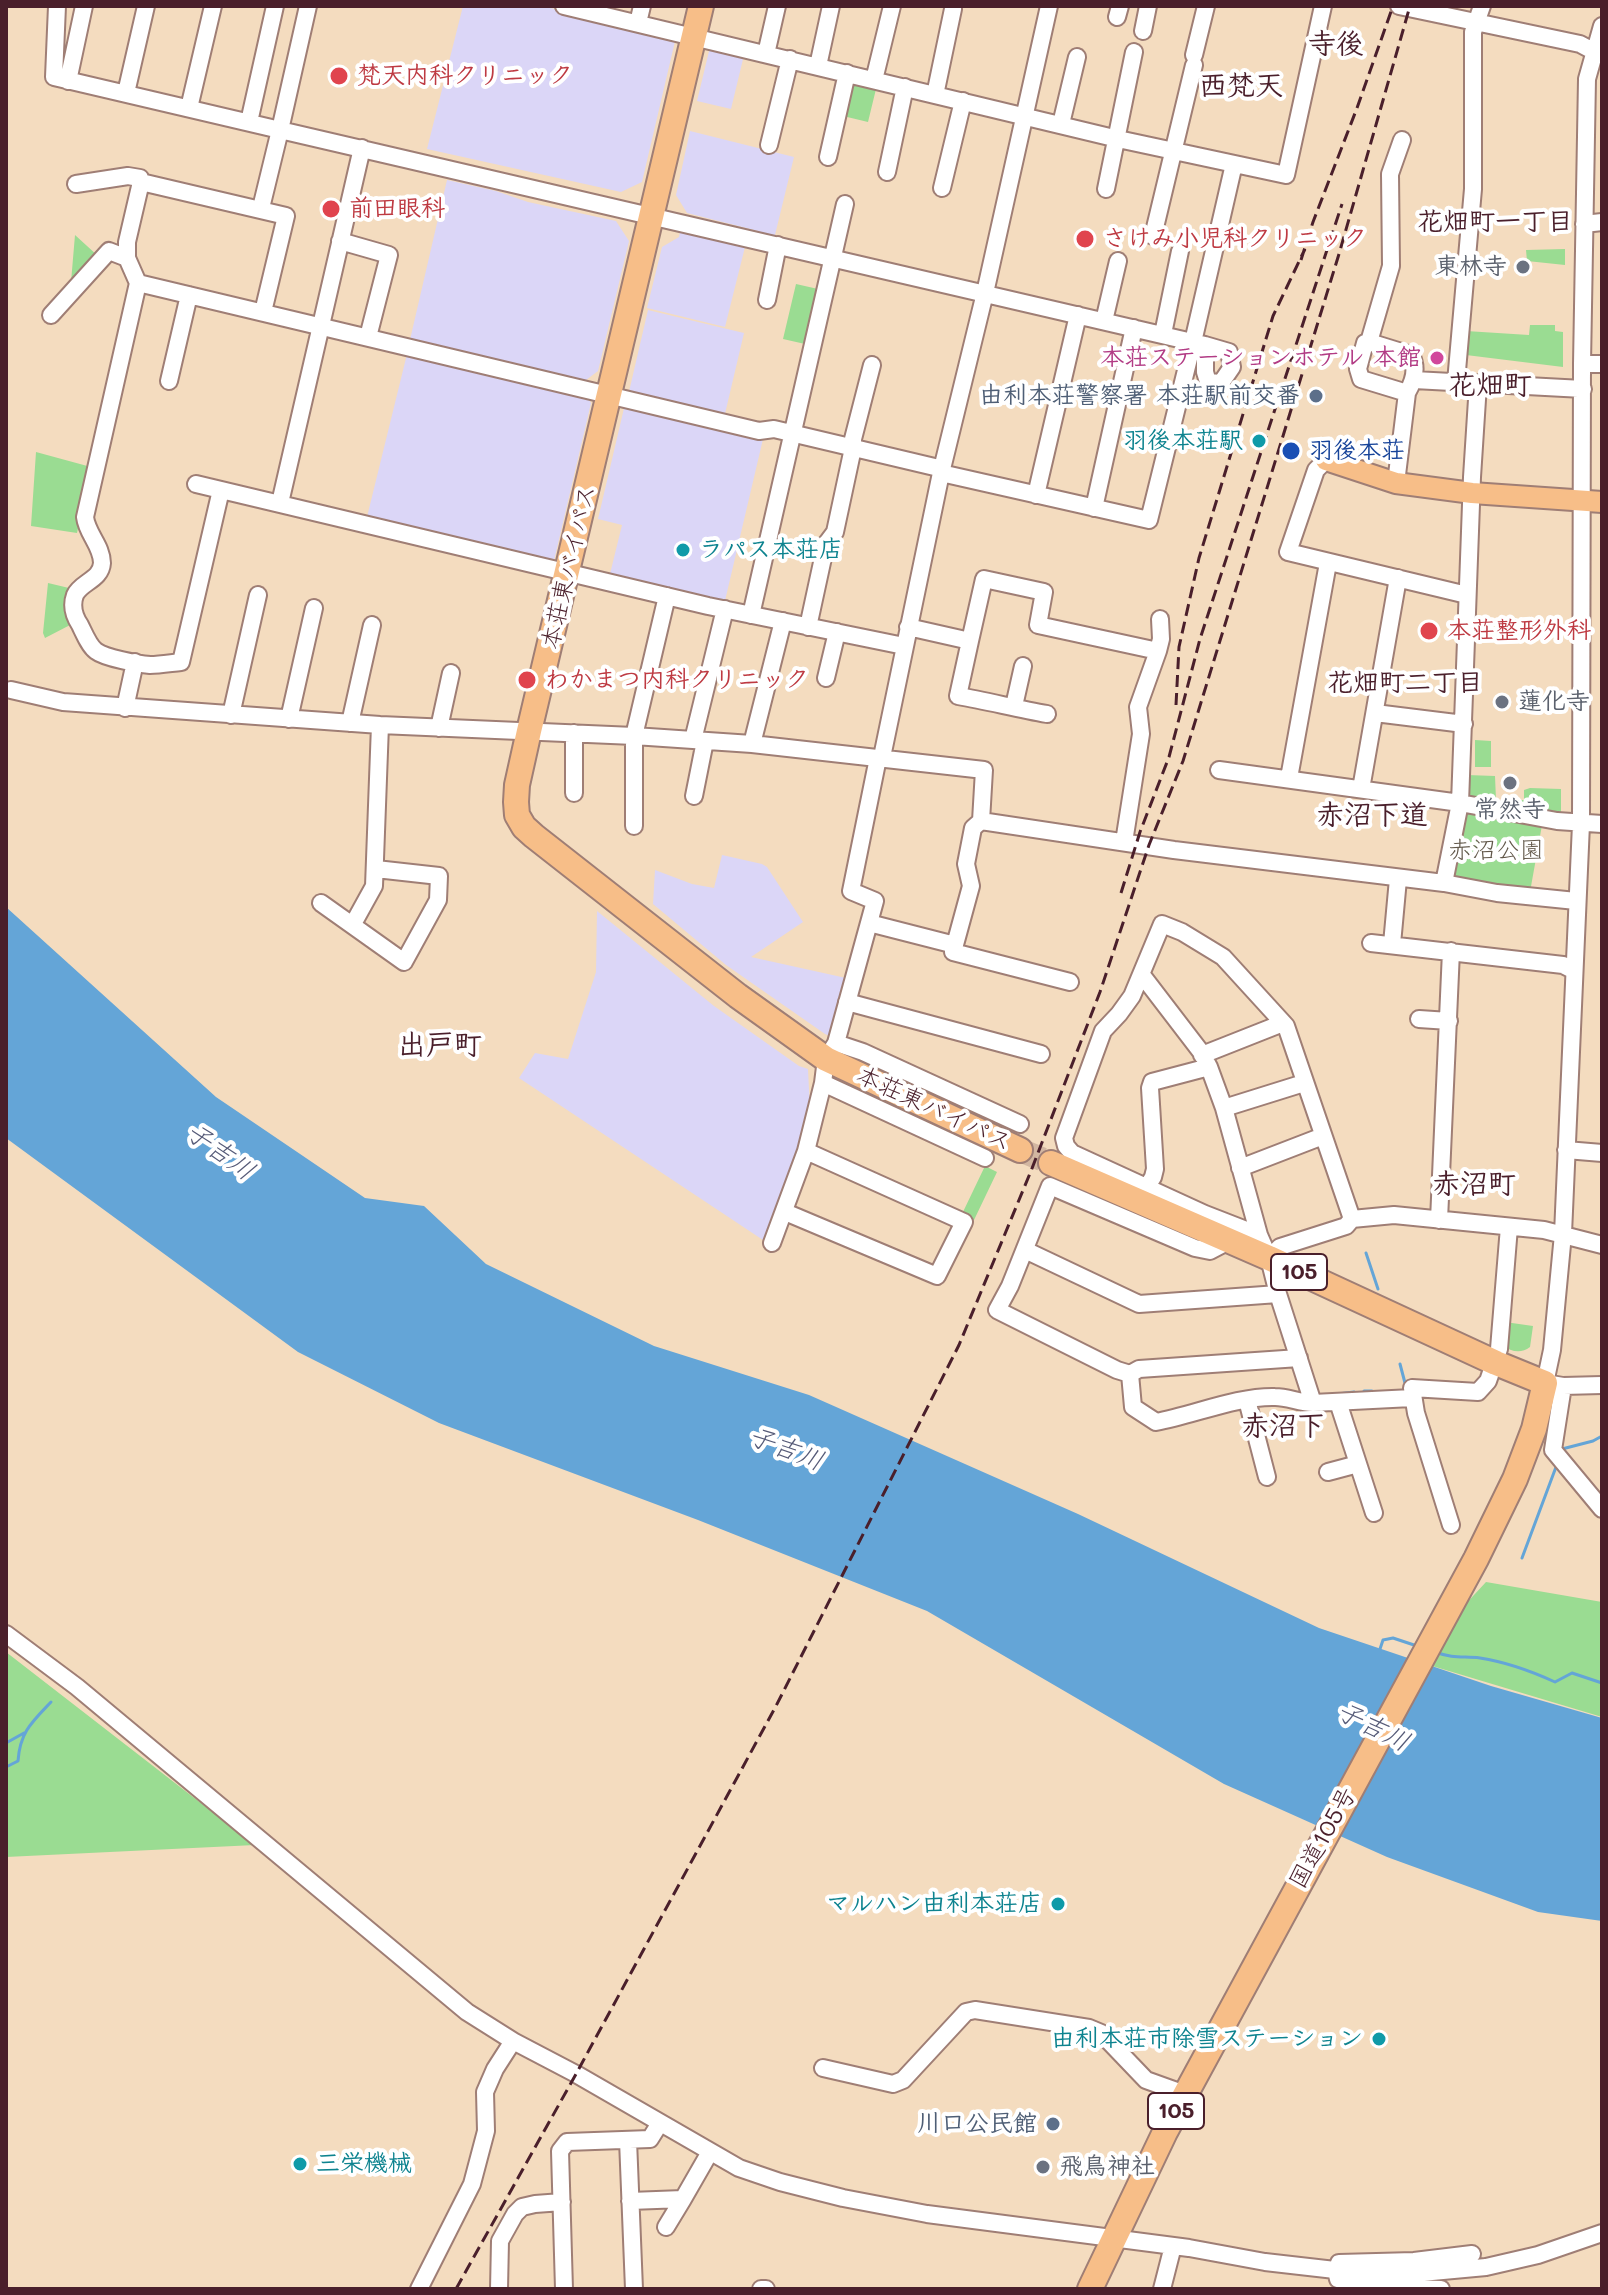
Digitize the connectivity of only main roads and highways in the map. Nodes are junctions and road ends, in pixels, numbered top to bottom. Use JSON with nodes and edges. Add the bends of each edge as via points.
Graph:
{"nodes":[{"id":1,"x":701,"y":6,"type":"edge"},
{"id":2,"x":1326,"y":460,"type":"road end"},
{"id":3,"x":1592,"y":502,"type":"edge"},
{"id":4,"x":1020,"y":1150,"type":"tunnel mouth"},
{"id":5,"x":1051,"y":1163,"type":"tunnel mouth"},
{"id":6,"x":1090,"y":2289,"type":"edge"}],
"edges":[{"from":1,"to":4,"type":"highway","name":"本荘東バイパス","via":[[529,731],[517,785],[517,815],[524,827],[828,1062]]},
{"from":2,"to":3,"type":"main road","via":[[1396,483]]},
{"from":5,"to":6,"type":"highway","name":"国道105号","number":"105","via":[[1496,1363],[1554,1384],[1476,1559],[1185,2094]]}]}
